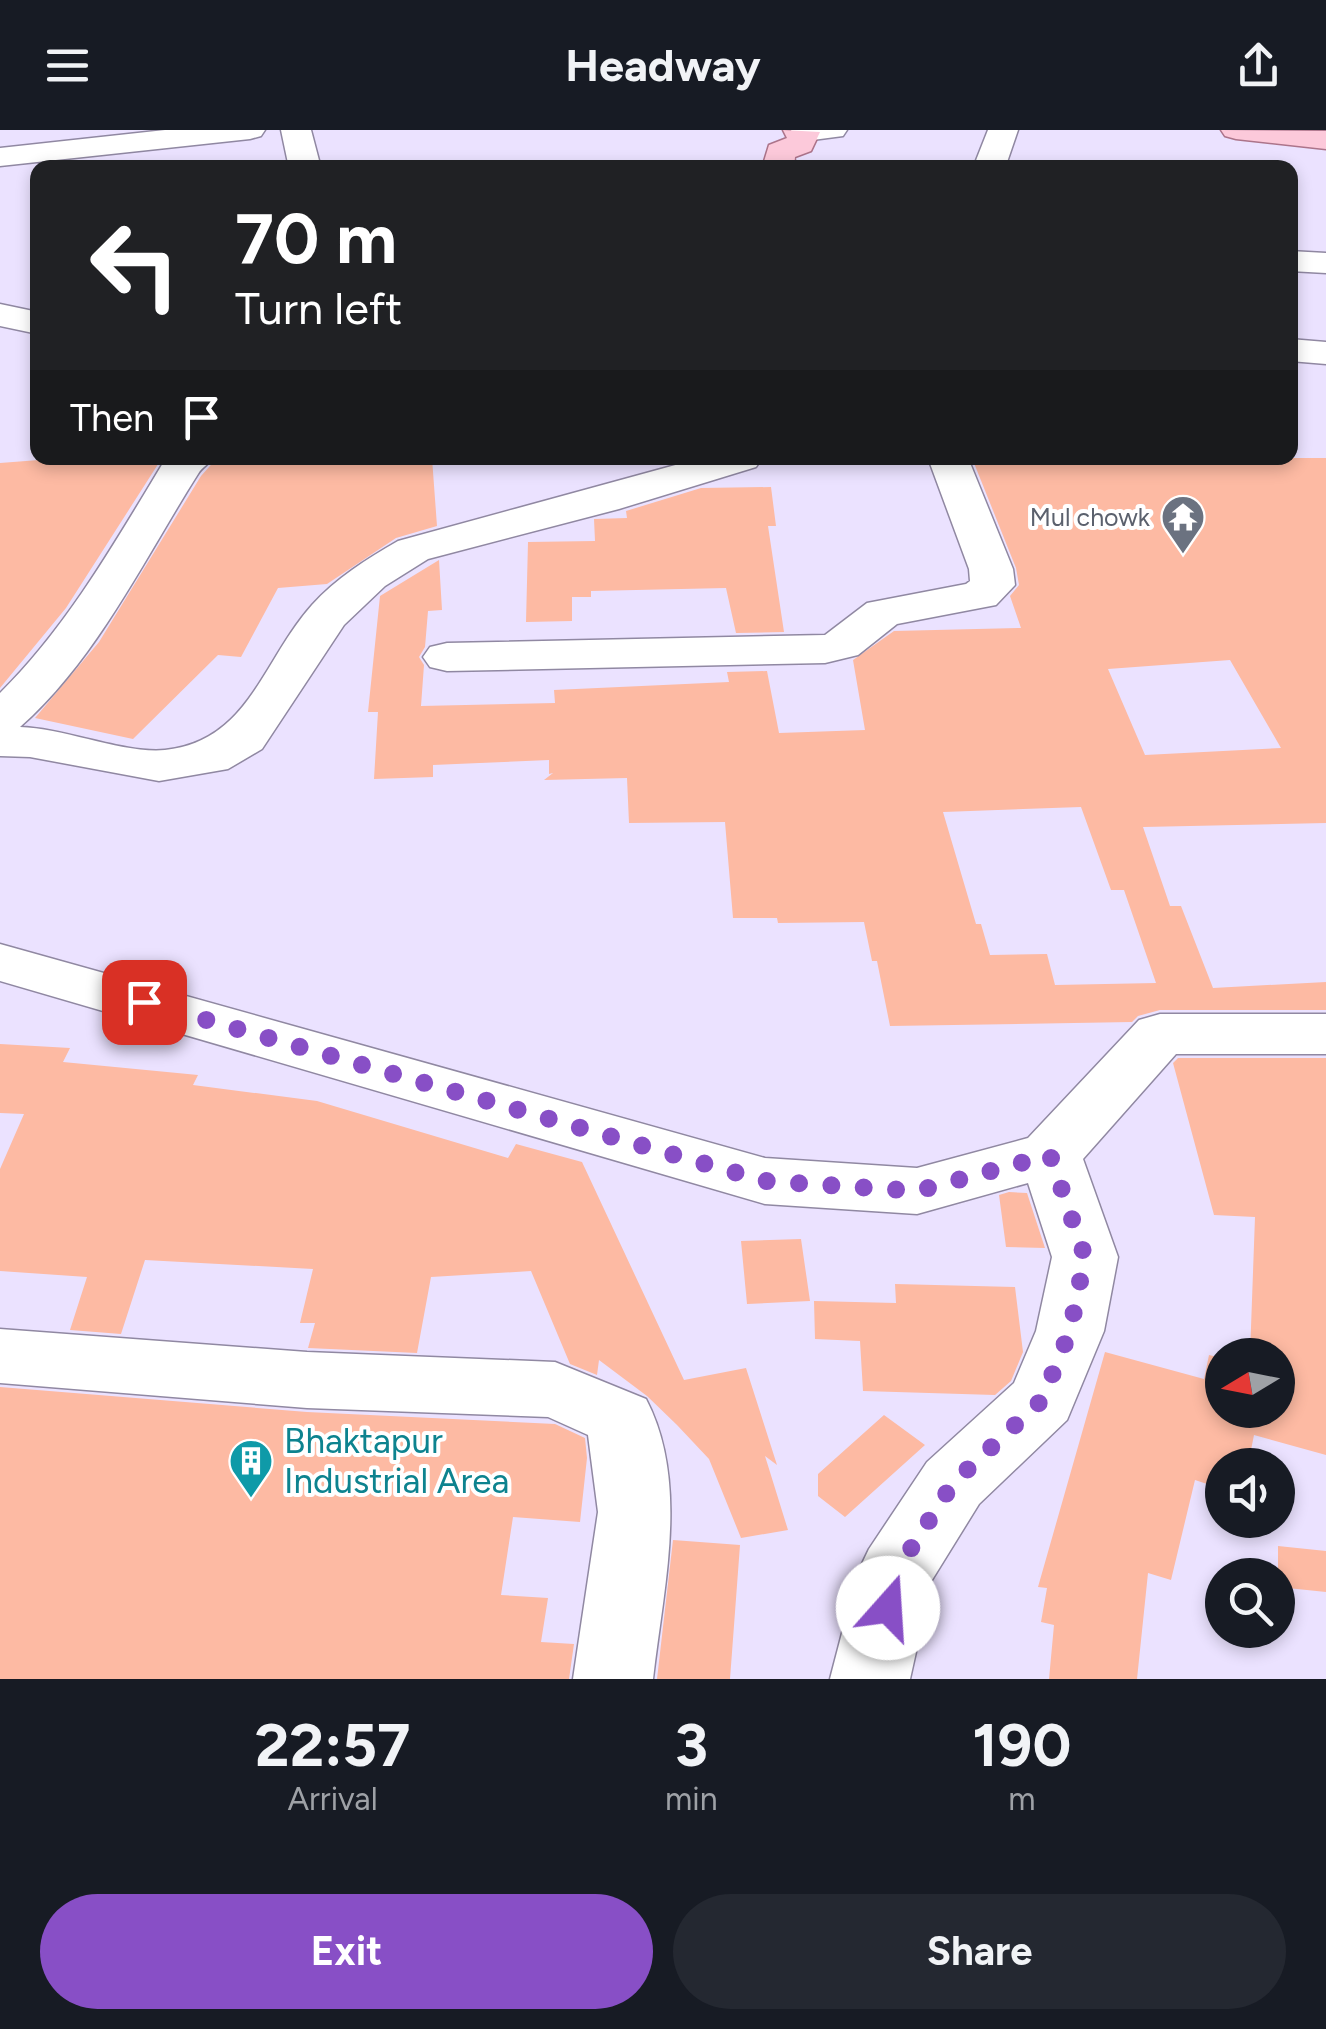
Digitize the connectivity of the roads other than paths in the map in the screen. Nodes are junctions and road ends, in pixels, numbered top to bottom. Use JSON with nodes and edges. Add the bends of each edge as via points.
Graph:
{"nodes":[{"id":1,"x":250,"y":130,"type":"edge"},
{"id":2,"x":296,"y":130,"type":"edge"},
{"id":3,"x":812,"y":130,"type":"edge"},
{"id":4,"x":1003,"y":130,"type":"edge"},
{"id":5,"x":1236,"y":130,"type":"edge"},
{"id":6,"x":1293,"y":136,"type":"junction"},
{"id":7,"x":1326,"y":140,"type":"edge"},
{"id":8,"x":0,"y":156,"type":"edge"},
{"id":9,"x":303,"y":160,"type":"edge"},
{"id":10,"x":779,"y":160,"type":"edge"},
{"id":11,"x":993,"y":160,"type":"edge"},
{"id":12,"x":1286,"y":160,"type":"edge"},
{"id":13,"x":1298,"y":262,"type":"edge"},
{"id":14,"x":1326,"y":264,"type":"edge"},
{"id":15,"x":0,"y":316,"type":"edge"},
{"id":16,"x":30,"y":322,"type":"edge"},
{"id":17,"x":1298,"y":351,"type":"edge"},
{"id":18,"x":1326,"y":353,"type":"edge"},
{"id":19,"x":182,"y":465,"type":"edge"},
{"id":20,"x":719,"y":465,"type":"edge"},
{"id":21,"x":951,"y":465,"type":"edge"},
{"id":22,"x":447,"y":657,"type":"dead end"},
{"id":23,"x":0,"y":719,"type":"edge"},
{"id":24,"x":0,"y":741,"type":"edge"},
{"id":25,"x":0,"y":962,"type":"edge"},
{"id":26,"x":1326,"y":1034,"type":"edge"},
{"id":27,"x":1050,"y":1155,"type":"junction"},
{"id":28,"x":0,"y":1356,"type":"edge"},
{"id":29,"x":613,"y":1679,"type":"edge"},
{"id":30,"x":870,"y":1679,"type":"edge"}],
"edges":[{"from":1,"to":8,"type":"street"},
{"from":2,"to":9,"type":"street"},
{"from":3,"to":10,"type":"main road","via":[[780,152]]},
{"from":4,"to":11,"type":"street"},
{"from":5,"to":6,"type":"main road"},
{"from":6,"to":7,"type":"main road"},
{"from":6,"to":12,"type":"main road"},
{"from":13,"to":14,"type":"street"},
{"from":15,"to":16,"type":"street"},
{"from":17,"to":18,"type":"street"},
{"from":19,"to":23,"type":"street","via":[[134,548],[49,668]]},
{"from":20,"to":24,"type":"street","via":[[413,550],[368,577],[327,616],[244,738],[210,758],[159,766]]},
{"from":21,"to":22,"type":"street","via":[[991,568],[993,585],[980,595],[883,613],[841,645],[824,649]]},
{"from":25,"to":27,"type":"street","via":[[765,1181],[917,1191]]},
{"from":26,"to":27,"type":"street","via":[[1160,1034]]},
{"from":27,"to":30,"type":"street","via":[[1085,1257],[1070,1331],[1042,1400],[953,1483],[896,1572]]},
{"from":28,"to":29,"type":"street","via":[[307,1380],[554,1390],[620,1419],[635,1512]]}]}
